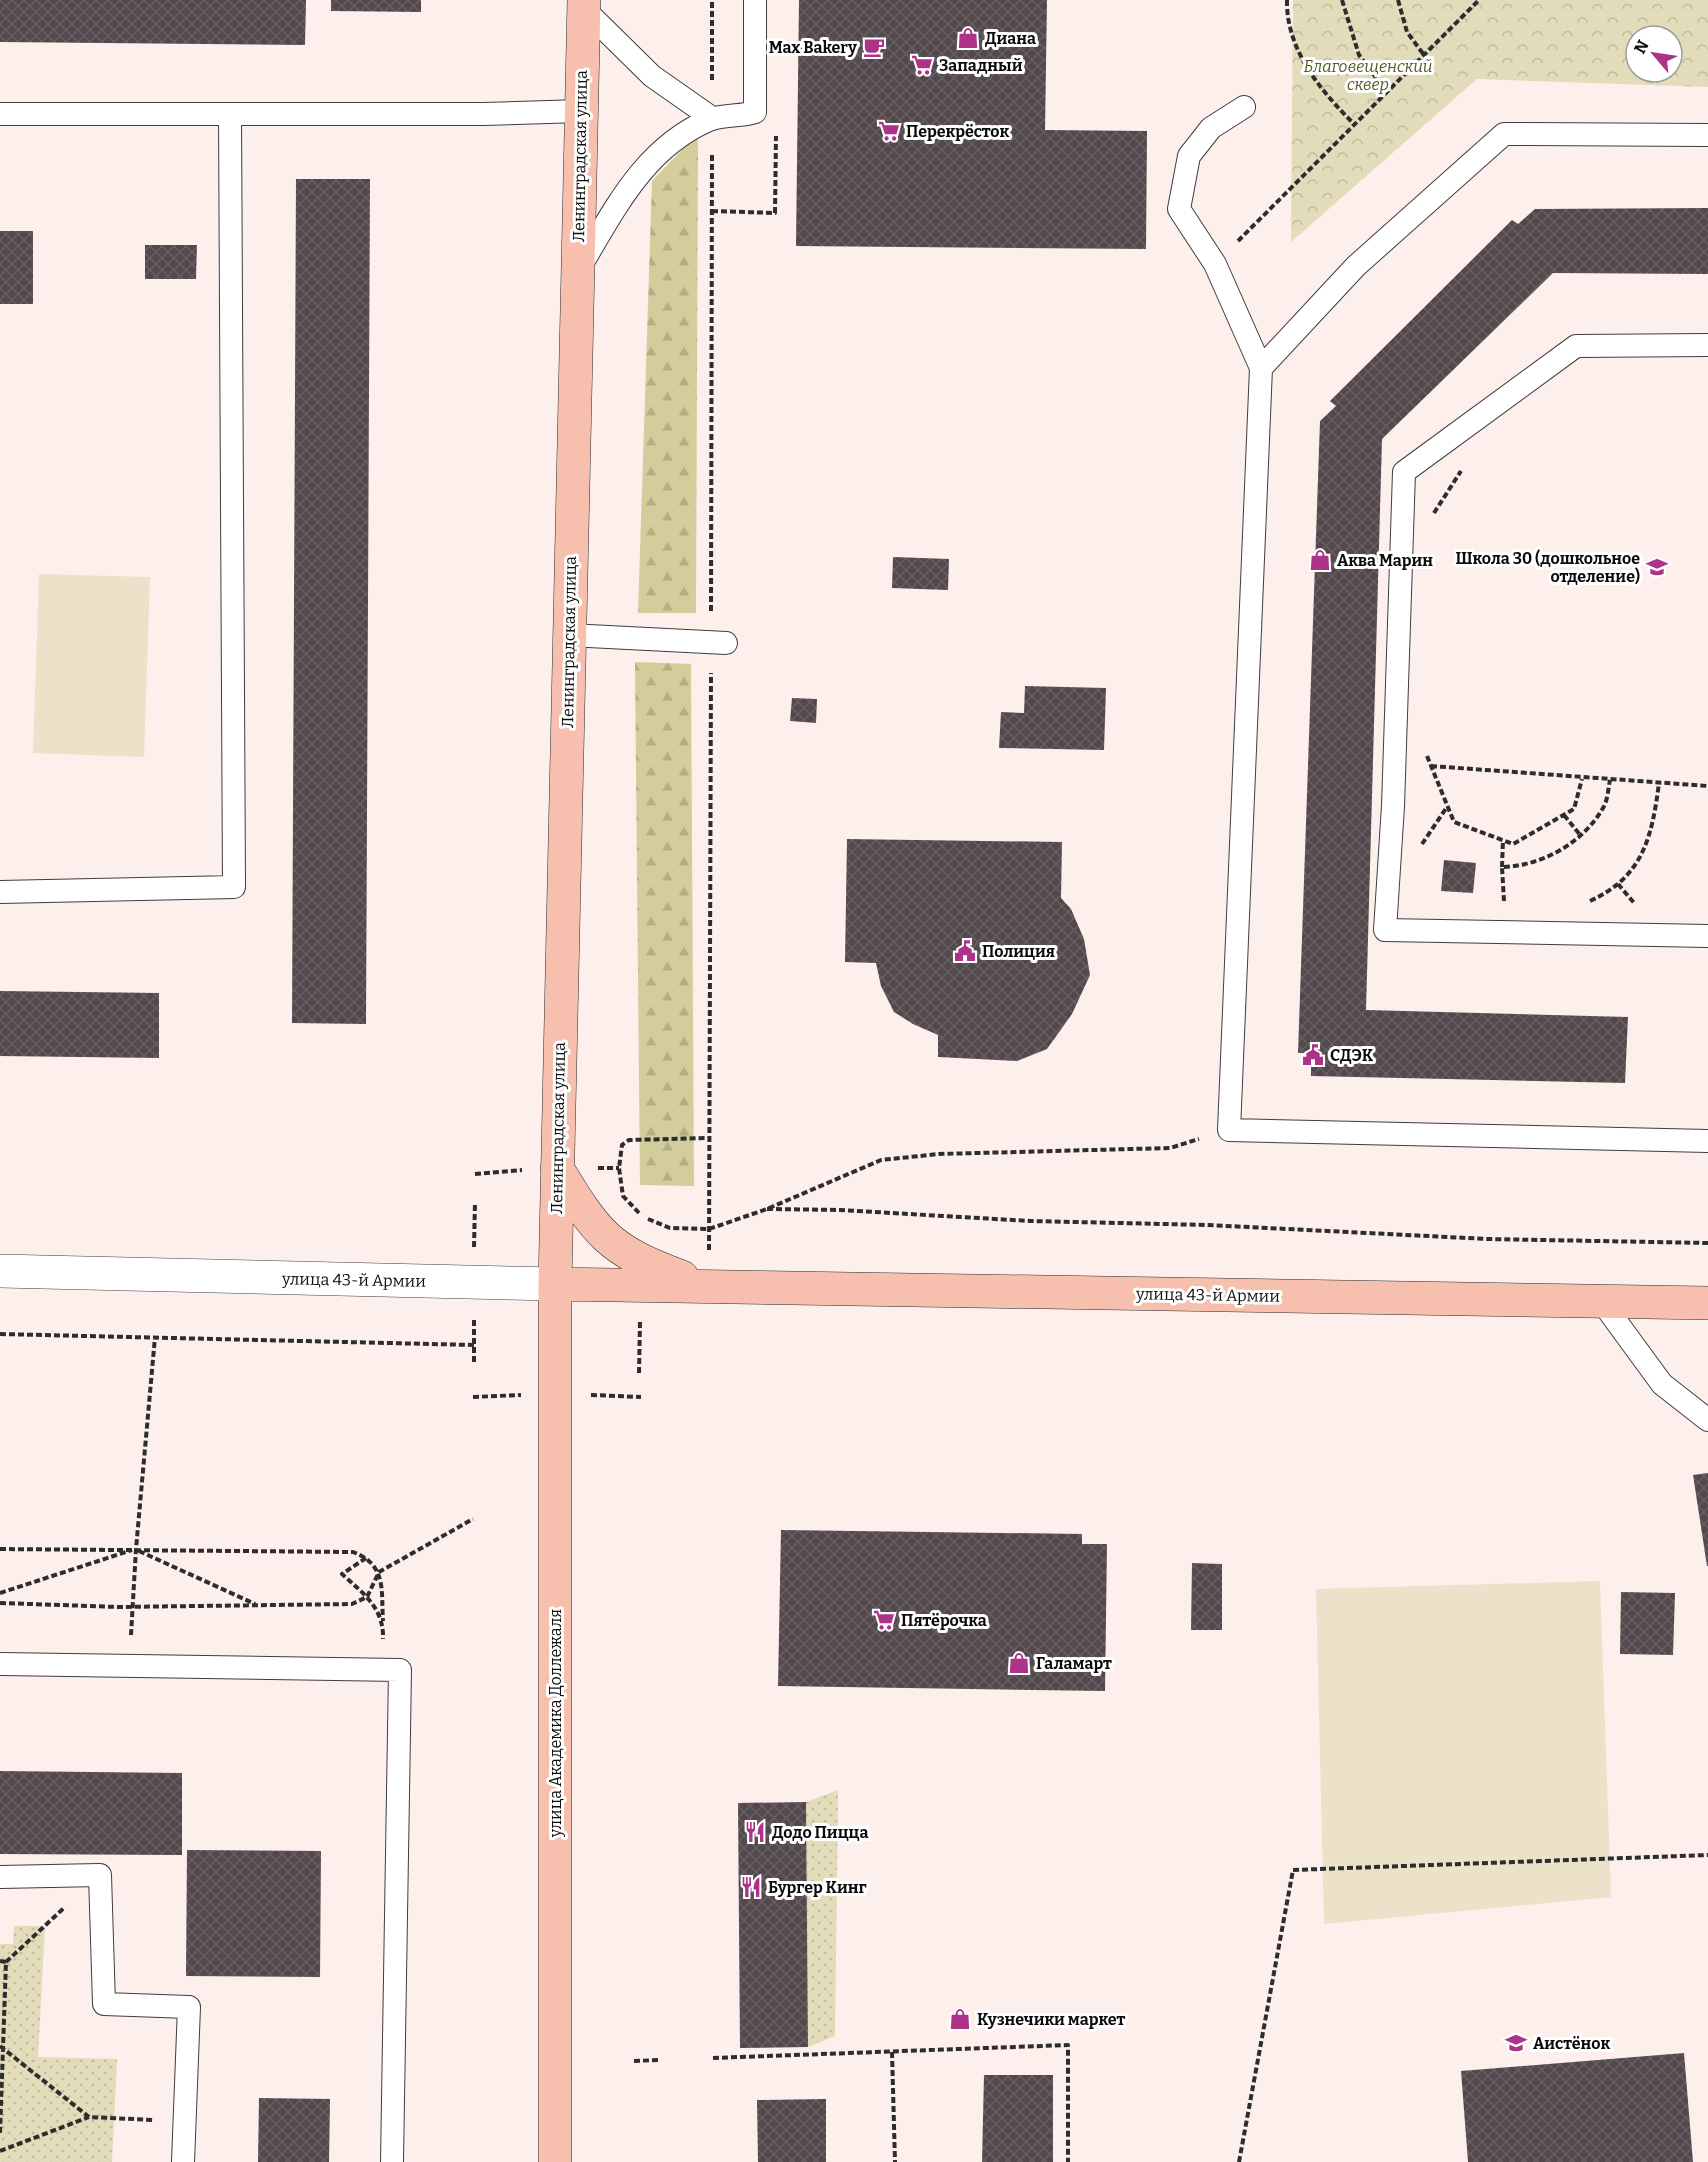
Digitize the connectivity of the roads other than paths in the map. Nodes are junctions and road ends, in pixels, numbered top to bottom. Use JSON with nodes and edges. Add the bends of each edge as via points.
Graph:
{"nodes":[{"id":1,"x":755,"y":0,"type":"edge"},
{"id":2,"x":584,"y":4,"type":"edge"},
{"id":3,"x":1244,"y":107,"type":"dead end"},
{"id":4,"x":581,"y":111,"type":"junction"},
{"id":5,"x":0,"y":114,"type":"edge"},
{"id":6,"x":230,"y":114,"type":"junction"},
{"id":7,"x":712,"y":118,"type":"junction"},
{"id":8,"x":1708,"y":135,"type":"edge"},
{"id":9,"x":578,"y":270,"type":"junction"},
{"id":10,"x":1708,"y":345,"type":"edge"},
{"id":11,"x":1261,"y":368,"type":"junction"},
{"id":12,"x":569,"y":635,"type":"junction"},
{"id":13,"x":726,"y":644,"type":"dead end"},
{"id":14,"x":0,"y":892,"type":"edge"},
{"id":15,"x":1708,"y":936,"type":"edge"},
{"id":16,"x":1708,"y":1142,"type":"edge"},
{"id":17,"x":557,"y":1168,"type":"junction"},
{"id":18,"x":0,"y":1271,"type":"edge"},
{"id":19,"x":555,"y":1284,"type":"junction"},
{"id":20,"x":707,"y":1286,"type":"junction"},
{"id":21,"x":1701,"y":1298,"type":"edge"},
{"id":22,"x":1602,"y":1302,"type":"junction"},
{"id":23,"x":1708,"y":1420,"type":"edge"},
{"id":24,"x":0,"y":1664,"type":"edge"},
{"id":25,"x":0,"y":1877,"type":"edge"},
{"id":26,"x":183,"y":2162,"type":"edge"},
{"id":27,"x":392,"y":2162,"type":"edge"},
{"id":28,"x":555,"y":2162,"type":"edge"}],
"edges":[{"from":1,"to":7,"type":"lane","via":[[754,112]]},
{"from":2,"to":4,"type":"main road","name":"Ленинградская улица"},
{"from":2,"to":7,"type":"lane","via":[[652,76]]},
{"from":3,"to":11,"type":"lane","via":[[1211,128],[1189,156],[1179,209],[1215,264]]},
{"from":4,"to":6,"type":"lane"},
{"from":4,"to":9,"type":"main road","name":"Ленинградская улица"},
{"from":5,"to":6,"type":"lane"},
{"from":6,"to":14,"type":"lane","via":[[234,887]]},
{"from":7,"to":9,"type":"lane","via":[[656,154],[640,172]]},
{"from":8,"to":11,"type":"lane","via":[[1504,134],[1356,266]]},
{"from":9,"to":12,"type":"main road","name":"Ленинградская улица"},
{"from":10,"to":15,"type":"lane","via":[[1576,346],[1404,472],[1385,930]]},
{"from":11,"to":16,"type":"lane","via":[[1228,1130]]},
{"from":12,"to":13,"type":"lane"},
{"from":12,"to":17,"type":"main road","name":"Ленинградская улица"},
{"from":17,"to":19,"type":"main road","name":"Ленинградская улица"},
{"from":17,"to":20,"type":"main road","name":"улица 43-й Армии","via":[[587,1218],[611,1244],[642,1263]]},
{"from":18,"to":19,"type":"street","name":"улица 43-й Армии"},
{"from":19,"to":20,"type":"main road","name":"улица 43-й Армии"},
{"from":19,"to":28,"type":"main road","name":"улица Академика Доллежаля"},
{"from":20,"to":22,"type":"main road","name":"улица 43-й Армии"},
{"from":21,"to":22,"type":"main road","name":"улица 43-й Армии"},
{"from":22,"to":23,"type":"lane","via":[[1662,1384]]},
{"from":24,"to":27,"type":"lane","via":[[400,1670]]},
{"from":25,"to":26,"type":"lane","via":[[100,1875],[104,2004],[189,2007]]}]}
